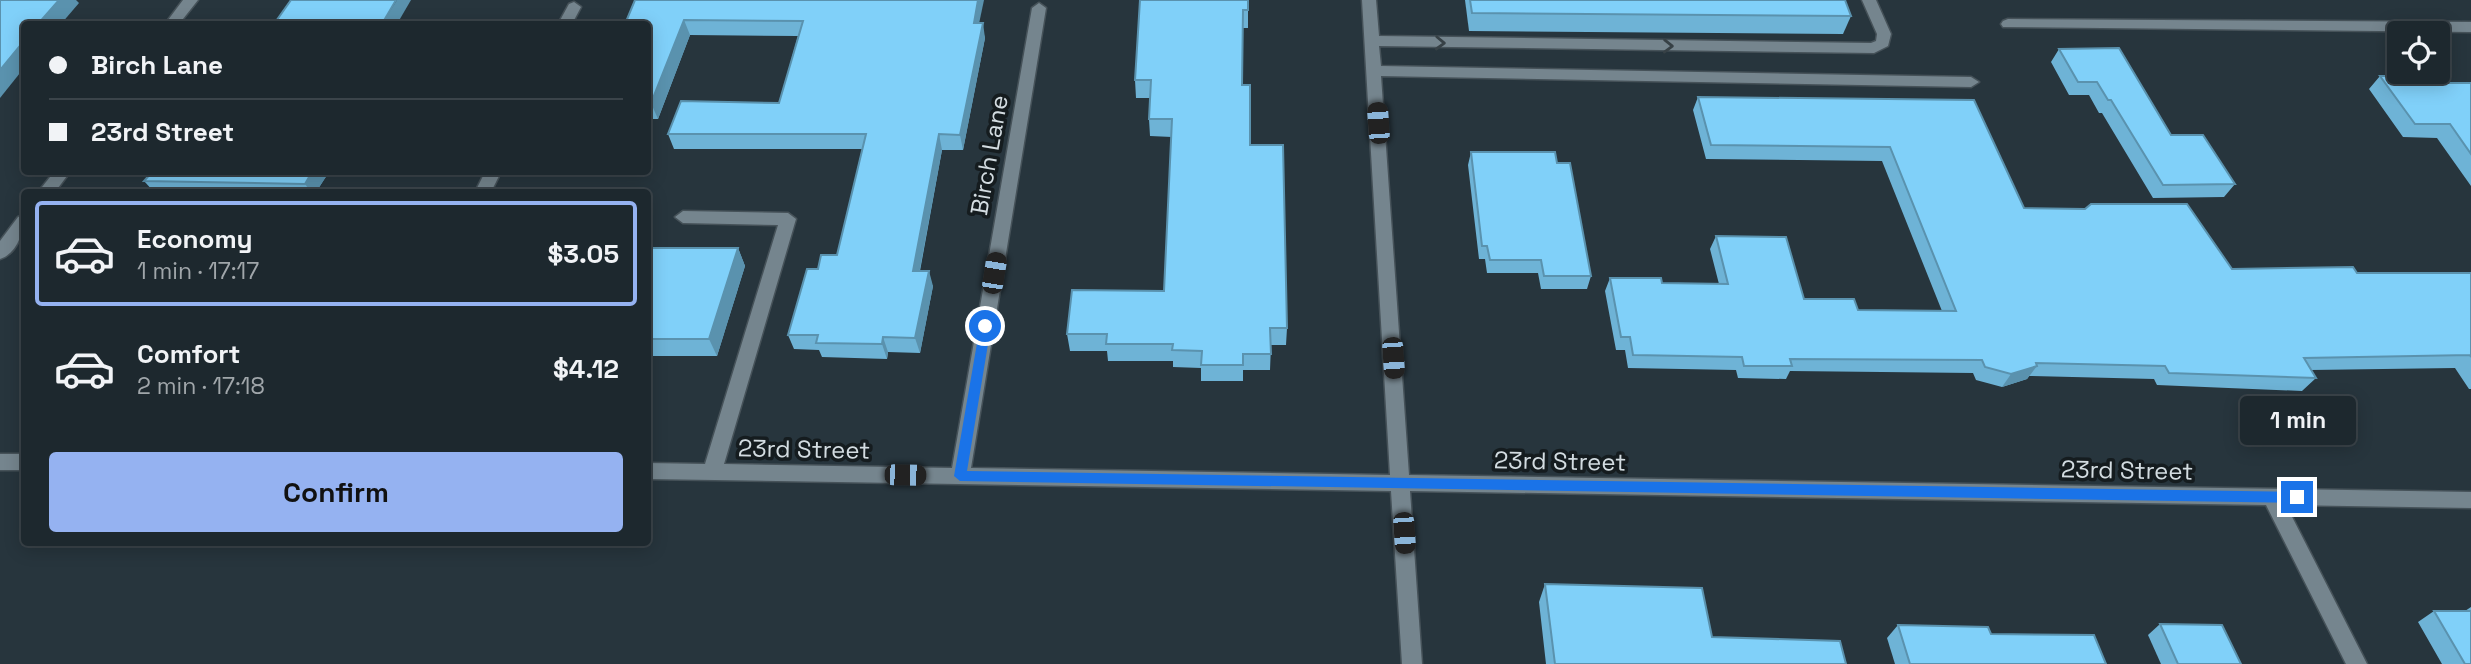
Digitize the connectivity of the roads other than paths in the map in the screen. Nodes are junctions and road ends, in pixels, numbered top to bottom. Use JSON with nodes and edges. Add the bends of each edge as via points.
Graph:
{"nodes":[{"id":1,"x":191,"y":0,"type":"edge"},
{"id":2,"x":1370,"y":0,"type":"edge"},
{"id":3,"x":1869,"y":0,"type":"edge"},
{"id":4,"x":574,"y":7,"type":"dead end"},
{"id":5,"x":1039,"y":8,"type":"dead end"},
{"id":6,"x":175,"y":21,"type":"edge"},
{"id":7,"x":567,"y":21,"type":"edge"},
{"id":8,"x":2008,"y":24,"type":"dead end"},
{"id":9,"x":2471,"y":27,"type":"edge"},
{"id":10,"x":1372,"y":41,"type":"junction"},
{"id":11,"x":1374,"y":71,"type":"junction"},
{"id":12,"x":1971,"y":82,"type":"dead end"},
{"id":13,"x":60,"y":175,"type":"edge"},
{"id":14,"x":48,"y":189,"type":"edge"},
{"id":15,"x":682,"y":217,"type":"dead end"},
{"id":16,"x":21,"y":225,"type":"edge"},
{"id":17,"x":0,"y":253,"type":"edge"},
{"id":18,"x":0,"y":461,"type":"edge"},
{"id":19,"x":21,"y":462,"type":"edge"},
{"id":20,"x":651,"y":471,"type":"edge"},
{"id":21,"x":712,"y":472,"type":"junction"},
{"id":22,"x":960,"y":476,"type":"junction"},
{"id":23,"x":1401,"y":483,"type":"junction"},
{"id":24,"x":2272,"y":497,"type":"junction"},
{"id":25,"x":2471,"y":500,"type":"edge"},
{"id":26,"x":1412,"y":664,"type":"edge"},
{"id":27,"x":2357,"y":664,"type":"edge"}],
"edges":[{"from":1,"to":6,"type":"street"},
{"from":2,"to":10,"type":"street"},
{"from":10,"to":3,"type":"street","one_way":true,"via":[[1874,48],[1883,43],[1884,34]]},
{"from":4,"to":7,"type":"street"},
{"from":5,"to":22,"type":"street","name":"Birch Lane"},
{"from":8,"to":9,"type":"street"},
{"from":10,"to":11,"type":"street"},
{"from":11,"to":12,"type":"street"},
{"from":11,"to":23,"type":"street"},
{"from":13,"to":14,"type":"street"},
{"from":15,"to":21,"type":"street","via":[[788,219]]},
{"from":16,"to":17,"type":"street"},
{"from":18,"to":19,"type":"street"},
{"from":20,"to":21,"type":"street","name":"23rd Street"},
{"from":21,"to":22,"type":"street","name":"23rd Street"},
{"from":22,"to":23,"type":"street","name":"23rd Street"},
{"from":23,"to":24,"type":"street","name":"23rd Street"},
{"from":23,"to":26,"type":"street"},
{"from":24,"to":25,"type":"street","name":"23rd Street"},
{"from":24,"to":27,"type":"street"}]}
